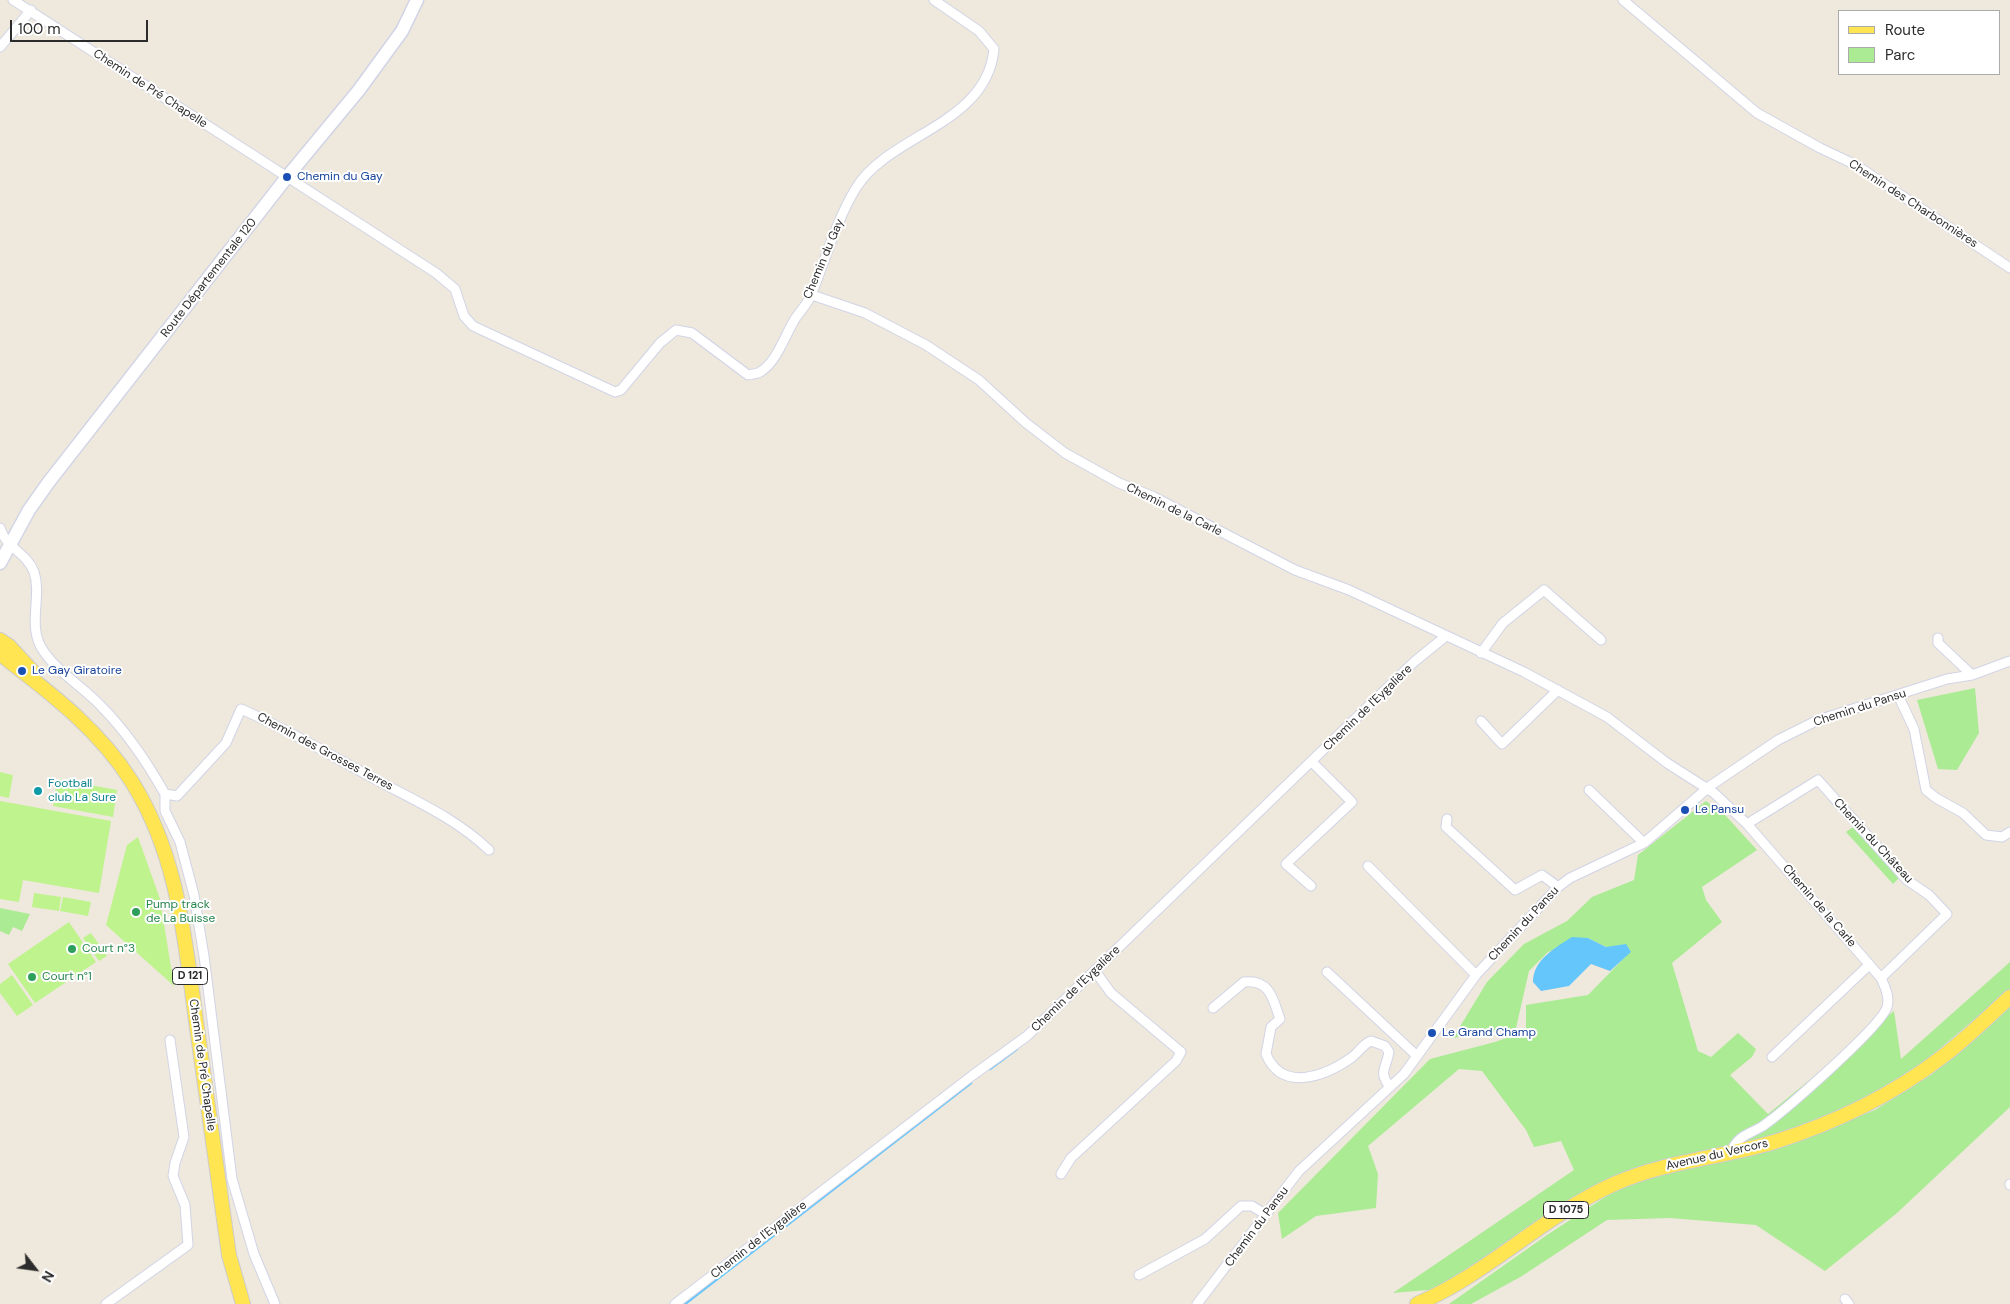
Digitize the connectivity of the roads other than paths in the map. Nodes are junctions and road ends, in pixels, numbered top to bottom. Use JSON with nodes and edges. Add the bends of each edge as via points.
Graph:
{"nodes":[{"id":1,"x":13,"y":0,"type":"edge"},
{"id":2,"x":417,"y":0,"type":"edge"},
{"id":3,"x":934,"y":0,"type":"edge"},
{"id":4,"x":1623,"y":0,"type":"edge"},
{"id":5,"x":31,"y":10,"type":"junction"},
{"id":6,"x":0,"y":47,"type":"edge"},
{"id":7,"x":287,"y":177,"type":"junction"},
{"id":8,"x":2010,"y":268,"type":"edge"},
{"id":9,"x":812,"y":295,"type":"junction"},
{"id":10,"x":0,"y":528,"type":"edge"},
{"id":11,"x":10,"y":544,"type":"junction"},
{"id":12,"x":1,"y":560,"type":"edge"},
{"id":13,"x":1446,"y":636,"type":"junction"},
{"id":14,"x":1938,"y":638,"type":"dead end"},
{"id":15,"x":0,"y":640,"type":"edge"},
{"id":16,"x":1601,"y":640,"type":"dead end"},
{"id":17,"x":1481,"y":653,"type":"junction"},
{"id":18,"x":0,"y":654,"type":"edge"},
{"id":19,"x":2010,"y":660,"type":"edge"},
{"id":20,"x":1972,"y":675,"type":"junction"},
{"id":21,"x":45,"y":688,"type":"junction"},
{"id":22,"x":1558,"y":690,"type":"junction"},
{"id":23,"x":1898,"y":695,"type":"junction"},
{"id":24,"x":1480,"y":721,"type":"dead end"},
{"id":25,"x":1312,"y":762,"type":"junction"},
{"id":26,"x":1708,"y":789,"type":"junction"},
{"id":27,"x":1588,"y":790,"type":"dead end"},
{"id":28,"x":165,"y":794,"type":"junction"},
{"id":29,"x":1447,"y":819,"type":"dead end"},
{"id":30,"x":1747,"y":824,"type":"junction"},
{"id":31,"x":2010,"y":832,"type":"edge"},
{"id":32,"x":1644,"y":843,"type":"junction"},
{"id":33,"x":489,"y":850,"type":"dead end"},
{"id":34,"x":1368,"y":866,"type":"dead end"},
{"id":35,"x":1311,"y":886,"type":"dead end"},
{"id":36,"x":1558,"y":887,"type":"junction"},
{"id":37,"x":1869,"y":965,"type":"junction"},
{"id":38,"x":1095,"y":971,"type":"junction"},
{"id":39,"x":1327,"y":972,"type":"dead end"},
{"id":40,"x":1476,"y":975,"type":"junction"},
{"id":41,"x":1881,"y":978,"type":"junction"},
{"id":42,"x":2010,"y":997,"type":"edge"},
{"id":43,"x":1213,"y":1008,"type":"dead end"},
{"id":44,"x":170,"y":1040,"type":"dead end"},
{"id":45,"x":1417,"y":1056,"type":"junction"},
{"id":46,"x":1772,"y":1057,"type":"dead end"},
{"id":47,"x":1390,"y":1087,"type":"junction"},
{"id":48,"x":1731,"y":1151,"type":"junction"},
{"id":49,"x":1061,"y":1174,"type":"dead end"},
{"id":50,"x":1264,"y":1214,"type":"junction"},
{"id":51,"x":1139,"y":1275,"type":"dead end"},
{"id":52,"x":106,"y":1304,"type":"edge"},
{"id":53,"x":243,"y":1304,"type":"edge"},
{"id":54,"x":275,"y":1304,"type":"edge"},
{"id":55,"x":674,"y":1304,"type":"edge"},
{"id":56,"x":1197,"y":1304,"type":"edge"},
{"id":57,"x":1418,"y":1304,"type":"edge"}],
"edges":[{"from":1,"to":5,"type":"street","name":"Chemin de Pré Chapelle"},
{"from":2,"to":7,"type":"street","name":"Route Départementale 120","via":[[402,31],[359,90]]},
{"from":3,"to":9,"type":"street","name":"Chemin du Gay","via":[[979,31],[994,49],[993,63],[971,97],[944,122],[865,175],[842,216]]},
{"from":4,"to":8,"type":"street","name":"Chemin des Charbonnières","via":[[1758,113],[1856,165]]},
{"from":5,"to":6,"type":"street"},
{"from":5,"to":7,"type":"street","name":"Chemin de Pré Chapelle"},
{"from":7,"to":9,"type":"street","name":"Chemin du Gay","via":[[450,284],[464,316],[473,326],[615,392],[626,385],[669,334],[682,330],[704,341],[748,375],[759,372],[776,354]]},
{"from":7,"to":11,"type":"street","name":"Route Départementale 120","via":[[48,483]]},
{"from":9,"to":13,"type":"street","name":"Chemin de la Carle","via":[[864,313],[926,345],[979,380],[1057,448],[1103,475],[1152,496],[1295,570],[1348,590]]},
{"from":10,"to":11,"type":"street"},
{"from":11,"to":12,"type":"street","name":"Route Départementale 120"},
{"from":11,"to":28,"type":"street","via":[[28,559],[35,574],[35,630],[40,645],[114,721],[141,754]]},
{"from":13,"to":17,"type":"street","name":"Chemin de la Carle"},
{"from":13,"to":25,"type":"street","name":"Chemin de l'Eygalière","via":[[1414,662]]},
{"from":14,"to":20,"type":"street","via":[[1938,643]]},
{"from":15,"to":21,"type":"main road","name":"Chemin de Pré Chapelle","number":"D 121","via":[[21,658]]},
{"from":16,"to":17,"type":"street","via":[[1544,590],[1503,624]]},
{"from":17,"to":22,"type":"street","name":"Chemin de la Carle"},
{"from":18,"to":21,"type":"main road","name":"Chemin de Pré Chapelle","number":"D 121"},
{"from":19,"to":20,"type":"street","name":"Chemin du Pansu"},
{"from":20,"to":23,"type":"street","name":"Chemin du Pansu"},
{"from":21,"to":53,"type":"main road","name":"Chemin de Pré Chapelle","number":"D 121","via":[[88,726],[131,781],[148,809],[170,864],[186,945],[229,1256]]},
{"from":22,"to":24,"type":"street","via":[[1502,744]]},
{"from":22,"to":26,"type":"street","name":"Chemin de la Carle","via":[[1607,717],[1667,763]]},
{"from":23,"to":26,"type":"street","name":"Chemin du Pansu","via":[[1810,724],[1778,740]]},
{"from":23,"to":31,"type":"street","via":[[1914,729],[1926,790],[1963,813],[1986,835],[2002,837]]},
{"from":25,"to":35,"type":"street","via":[[1352,802],[1286,864]]},
{"from":25,"to":38,"type":"street","name":"Chemin de l'Eygalière"},
{"from":26,"to":30,"type":"street","name":"Chemin de la Carle"},
{"from":26,"to":32,"type":"street","name":"Chemin du Pansu"},
{"from":27,"to":32,"type":"street"},
{"from":28,"to":33,"type":"street","name":"Chemin des Grosses Terres","via":[[177,796],[226,743],[241,709],[417,800],[469,831]]},
{"from":28,"to":54,"type":"street","via":[[165,811],[180,842],[194,895],[232,1179],[254,1254]]},
{"from":29,"to":36,"type":"street","via":[[1446,827],[1515,890],[1542,875]]},
{"from":30,"to":37,"type":"street","name":"Chemin de la Carle"},
{"from":30,"to":41,"type":"street","name":"Chemin du Château","via":[[1818,780],[1907,880],[1929,895],[1946,914]]},
{"from":32,"to":36,"type":"street","name":"Chemin du Pansu","via":[[1570,878]]},
{"from":34,"to":40,"type":"street"},
{"from":36,"to":40,"type":"street","name":"Chemin du Pansu"},
{"from":37,"to":41,"type":"street","name":"Chemin de la Carle"},
{"from":37,"to":46,"type":"street"},
{"from":38,"to":49,"type":"street","via":[[1111,992],[1181,1052],[1176,1061],[1071,1158]]},
{"from":38,"to":55,"type":"street","name":"Chemin de l'Eygalière","via":[[1028,1036]]},
{"from":39,"to":45,"type":"street"},
{"from":40,"to":45,"type":"street","name":"Chemin du Pansu"},
{"from":41,"to":48,"type":"street","name":"Chemin de la Carle","via":[[1889,1000],[1887,1009],[1876,1024],[1786,1107],[1737,1140]]},
{"from":42,"to":48,"type":"main road","name":"Avenue du Vercors","number":"D 1075","via":[[1943,1056],[1861,1109],[1772,1142]]},
{"from":43,"to":47,"type":"street","via":[[1244,982],[1260,983],[1272,992],[1280,1019],[1271,1027],[1266,1047],[1274,1068],[1297,1078],[1316,1076],[1350,1058],[1371,1041],[1385,1046],[1389,1052],[1382,1073]]},
{"from":44,"to":52,"type":"street","via":[[184,1137],[173,1176],[185,1206],[188,1245]]},
{"from":45,"to":47,"type":"street","name":"Chemin du Pansu"},
{"from":47,"to":50,"type":"street","name":"Chemin du Pansu","via":[[1299,1171]]},
{"from":48,"to":57,"type":"main road","name":"Avenue du Vercors","number":"D 1075","via":[[1671,1165],[1615,1184],[1565,1210],[1474,1274]]},
{"from":50,"to":51,"type":"street","via":[[1252,1206],[1241,1206],[1205,1239]]},
{"from":50,"to":56,"type":"street","name":"Chemin du Pansu"}]}
